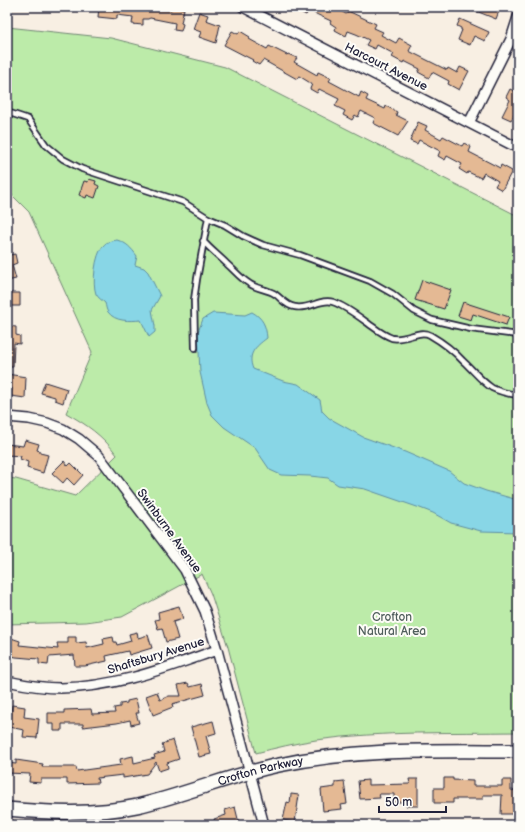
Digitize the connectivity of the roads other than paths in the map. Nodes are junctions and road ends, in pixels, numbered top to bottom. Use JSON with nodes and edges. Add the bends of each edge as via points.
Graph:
{"nodes":[{"id":1,"x":243,"y":7,"type":"edge"},
{"id":2,"x":518,"y":17,"type":"edge"},
{"id":3,"x":515,"y":36,"type":"edge"},
{"id":4,"x":7,"y":112,"type":"edge"},
{"id":5,"x":470,"y":123,"type":"junction"},
{"id":6,"x":518,"y":148,"type":"edge"},
{"id":7,"x":208,"y":218,"type":"junction"},
{"id":8,"x":203,"y":241,"type":"junction"},
{"id":9,"x":518,"y":335,"type":"edge"},
{"id":10,"x":196,"y":348,"type":"dead end"},
{"id":11,"x":518,"y":395,"type":"edge"},
{"id":12,"x":7,"y":417,"type":"edge"},
{"id":13,"x":217,"y":650,"type":"junction"},
{"id":14,"x":7,"y":682,"type":"edge"},
{"id":15,"x":518,"y":751,"type":"edge"},
{"id":16,"x":250,"y":772,"type":"junction"},
{"id":17,"x":7,"y":809,"type":"edge"},
{"id":18,"x":264,"y":825,"type":"edge"}],
"edges":[{"from":1,"to":5,"type":"street","name":"Harcourt Avenue"},
{"from":2,"to":3,"type":"street"},
{"from":3,"to":5,"type":"street"},
{"from":4,"to":7,"type":"lane","via":[[28,119],[46,145],[62,159],[82,169],[183,202]]},
{"from":5,"to":6,"type":"street","name":"Harcourt Avenue"},
{"from":7,"to":8,"type":"lane"},
{"from":7,"to":9,"type":"lane","via":[[263,244],[370,281],[432,320],[471,329]]},
{"from":8,"to":10,"type":"lane","via":[[194,300]]},
{"from":8,"to":11,"type":"lane","via":[[242,279],[274,294],[286,304],[302,308],[331,301],[391,337],[404,338],[429,334],[463,360],[493,389]]},
{"from":12,"to":13,"type":"street","name":"Swinburne Avenue","via":[[29,419],[63,429],[99,456],[185,570],[205,611]]},
{"from":13,"to":14,"type":"street","name":"Shaftsbury Avenue","via":[[119,682],[60,688]]},
{"from":13,"to":16,"type":"street","name":"Swinburne Avenue"},
{"from":15,"to":16,"type":"street","name":"Crofton Parkway","via":[[358,753],[320,757]]},
{"from":16,"to":17,"type":"street","name":"Crofton Parkway","via":[[136,806],[77,813]]},
{"from":16,"to":18,"type":"street","name":"Swinburne Avenue"}]}
